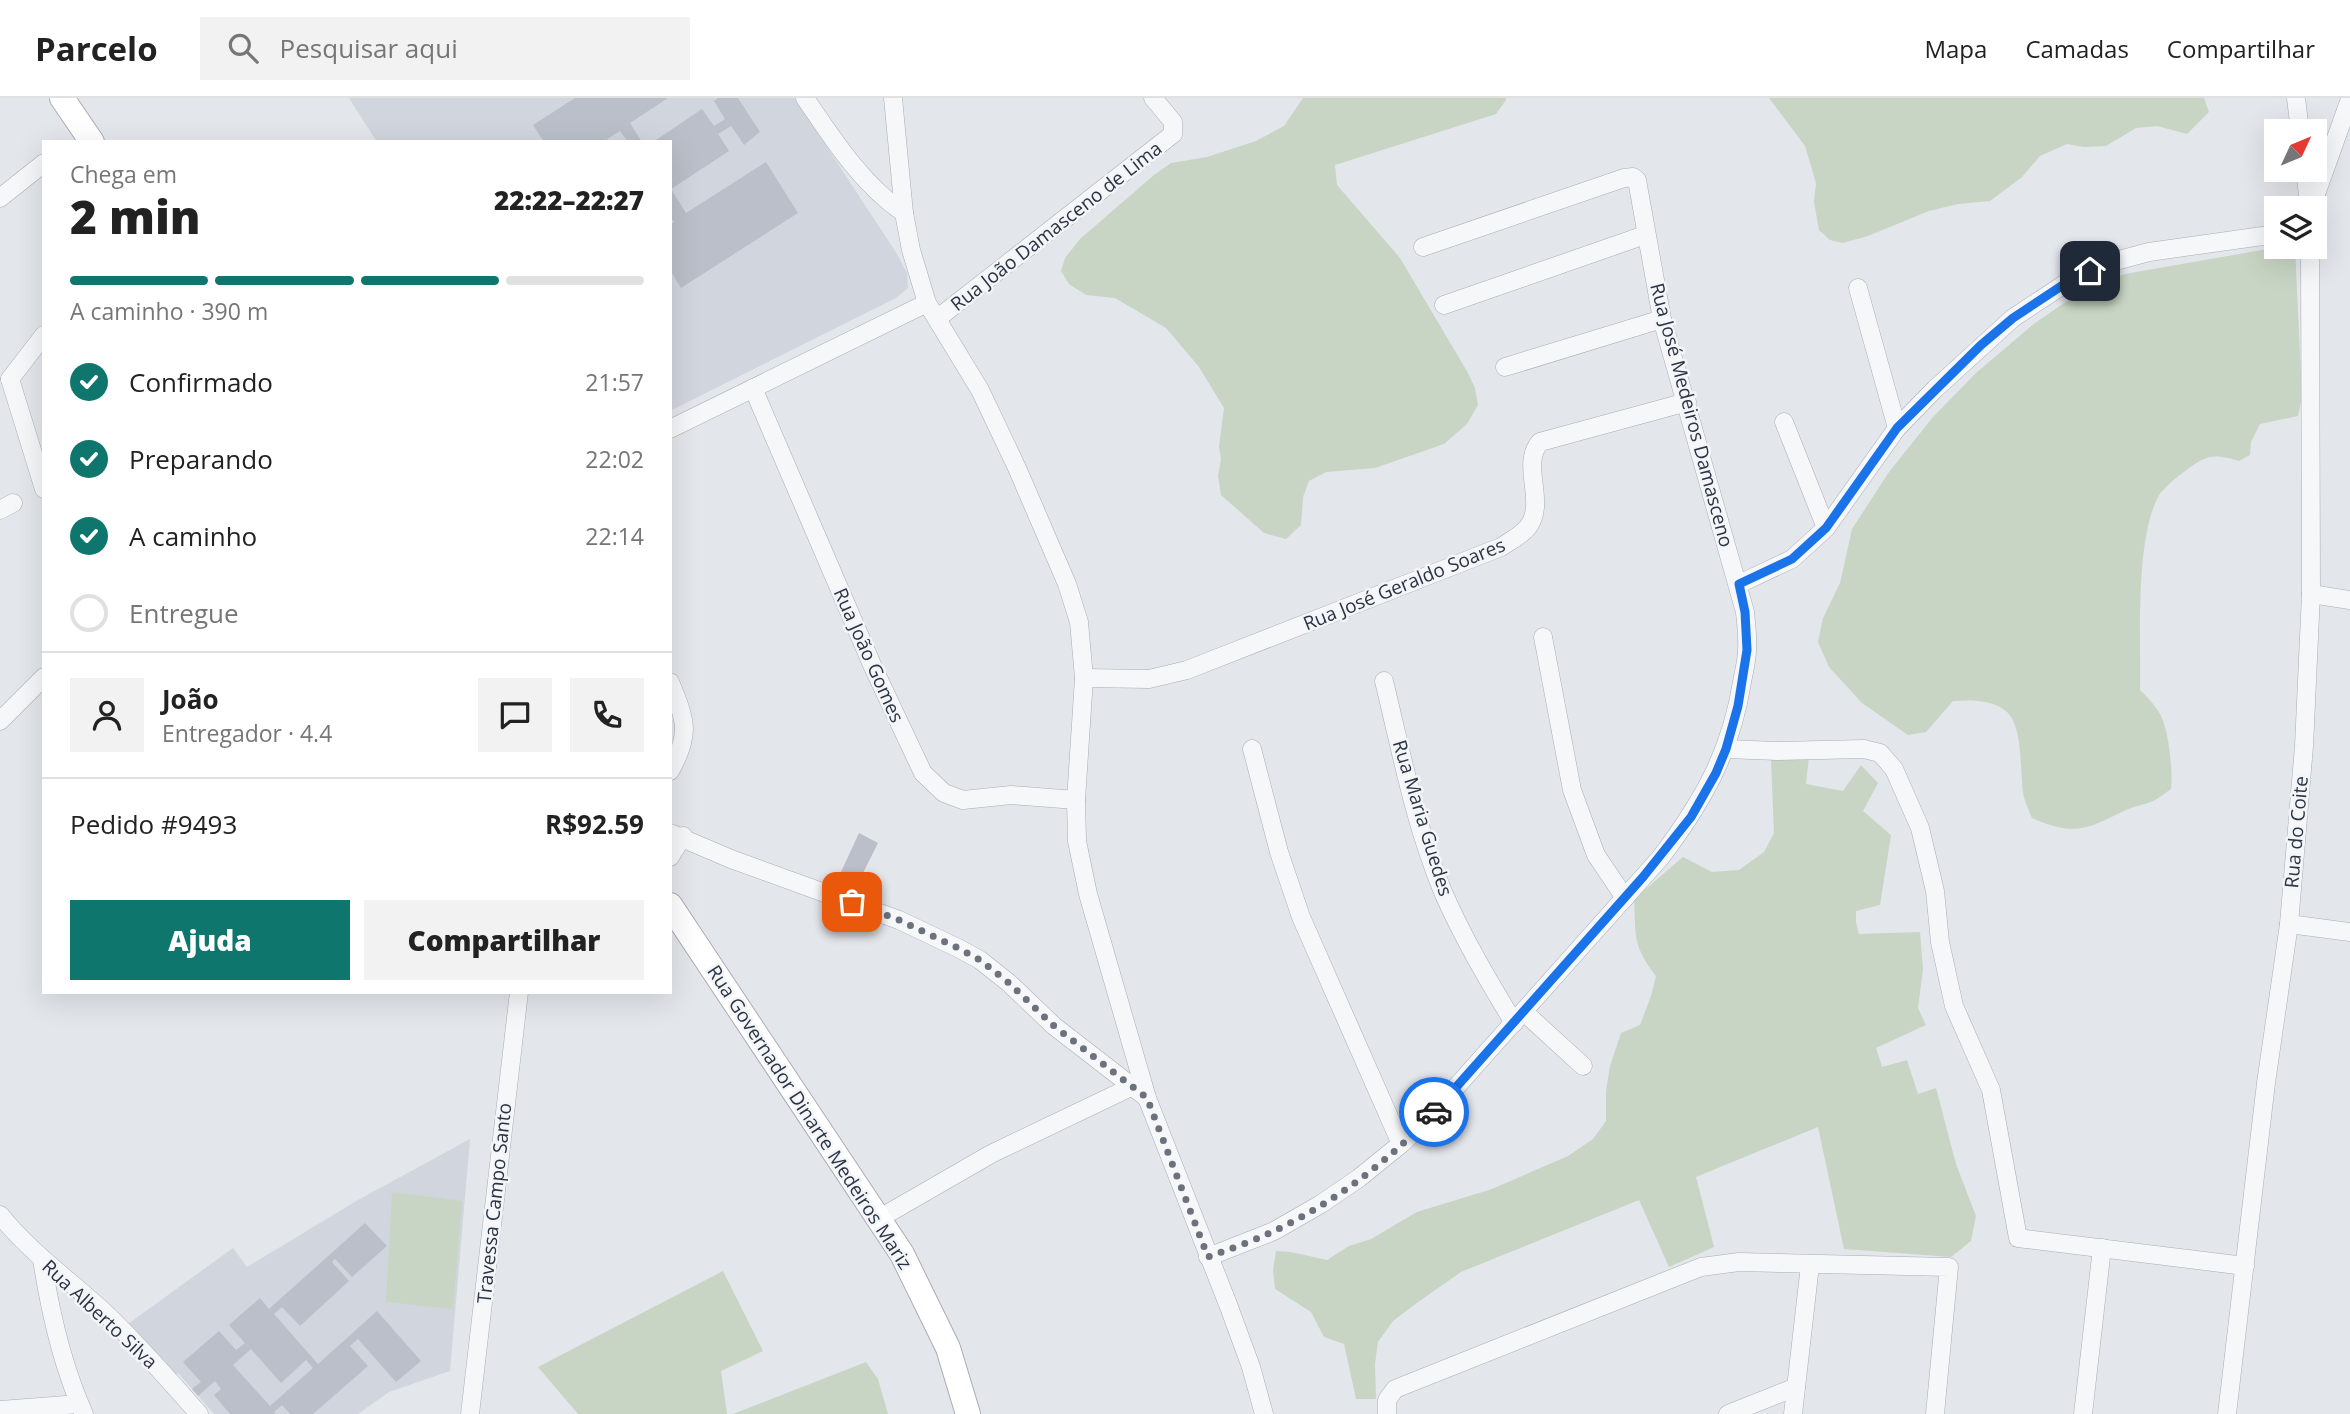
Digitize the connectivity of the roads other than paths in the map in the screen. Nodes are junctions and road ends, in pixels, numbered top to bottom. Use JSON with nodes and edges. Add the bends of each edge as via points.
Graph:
{"nodes":[{"id":1,"x":62,"y":98,"type":"edge"},
{"id":2,"x":805,"y":98,"type":"edge"},
{"id":3,"x":893,"y":98,"type":"edge"},
{"id":4,"x":1153,"y":98,"type":"edge"},
{"id":5,"x":2296,"y":98,"type":"edge"},
{"id":6,"x":2350,"y":99,"type":"edge"},
{"id":7,"x":2299,"y":119,"type":"edge"},
{"id":8,"x":83,"y":138,"type":"edge"},
{"id":9,"x":42,"y":165,"type":"edge"},
{"id":10,"x":2314,"y":196,"type":"edge"},
{"id":11,"x":0,"y":198,"type":"edge"},
{"id":12,"x":904,"y":213,"type":"junction"},
{"id":13,"x":1645,"y":235,"type":"junction"},
{"id":14,"x":2264,"y":236,"type":"edge"},
{"id":15,"x":1423,"y":247,"type":"dead end"},
{"id":16,"x":2310,"y":259,"type":"edge"},
{"id":17,"x":1858,"y":289,"type":"dead end"},
{"id":18,"x":927,"y":303,"type":"junction"},
{"id":19,"x":1444,"y":304,"type":"dead end"},
{"id":20,"x":938,"y":318,"type":"junction"},
{"id":21,"x":1662,"y":319,"type":"junction"},
{"id":22,"x":42,"y":337,"type":"edge"},
{"id":23,"x":1505,"y":367,"type":"dead end"},
{"id":24,"x":5,"y":376,"type":"edge"},
{"id":25,"x":753,"y":388,"type":"junction"},
{"id":26,"x":1686,"y":402,"type":"junction"},
{"id":27,"x":1784,"y":422,"type":"dead end"},
{"id":28,"x":672,"y":428,"type":"edge"},
{"id":29,"x":1897,"y":428,"type":"junction"},
{"id":30,"x":42,"y":483,"type":"edge"},
{"id":31,"x":1826,"y":528,"type":"junction"},
{"id":32,"x":1739,"y":584,"type":"junction"},
{"id":33,"x":2311,"y":594,"type":"junction"},
{"id":34,"x":2350,"y":600,"type":"edge"},
{"id":35,"x":1543,"y":637,"type":"dead end"},
{"id":36,"x":1084,"y":678,"type":"junction"},
{"id":37,"x":42,"y":679,"type":"edge"},
{"id":38,"x":1384,"y":681,"type":"dead end"},
{"id":39,"x":672,"y":688,"type":"edge"},
{"id":40,"x":0,"y":721,"type":"edge"},
{"id":41,"x":1252,"y":749,"type":"dead end"},
{"id":42,"x":1726,"y":749,"type":"junction"},
{"id":43,"x":672,"y":768,"type":"edge"},
{"id":44,"x":1076,"y":800,"type":"junction"},
{"id":45,"x":677,"y":834,"type":"edge"},
{"id":46,"x":1625,"y":898,"type":"junction"},
{"id":47,"x":672,"y":908,"type":"edge"},
{"id":48,"x":2289,"y":923,"type":"junction"},
{"id":49,"x":2350,"y":932,"type":"edge"},
{"id":50,"x":519,"y":994,"type":"edge"},
{"id":51,"x":1519,"y":1018,"type":"junction"},
{"id":52,"x":1583,"y":1066,"type":"dead end"},
{"id":53,"x":1130,"y":1087,"type":"junction"},
{"id":54,"x":1147,"y":1098,"type":"junction"},
{"id":55,"x":1401,"y":1144,"type":"junction"},
{"id":56,"x":0,"y":1215,"type":"edge"},
{"id":57,"x":880,"y":1218,"type":"junction"},
{"id":58,"x":2102,"y":1248,"type":"junction"},
{"id":59,"x":1208,"y":1257,"type":"junction"},
{"id":60,"x":42,"y":1259,"type":"junction"},
{"id":61,"x":1810,"y":1265,"type":"junction"},
{"id":62,"x":2245,"y":1266,"type":"junction"},
{"id":63,"x":1796,"y":1387,"type":"junction"},
{"id":64,"x":81,"y":1409,"type":"edge"},
{"id":65,"x":0,"y":1410,"type":"edge"},
{"id":66,"x":199,"y":1414,"type":"edge"},
{"id":67,"x":470,"y":1414,"type":"edge"},
{"id":68,"x":968,"y":1414,"type":"edge"},
{"id":69,"x":1264,"y":1414,"type":"edge"},
{"id":70,"x":1387,"y":1414,"type":"edge"},
{"id":71,"x":1728,"y":1414,"type":"edge"},
{"id":72,"x":1793,"y":1414,"type":"edge"},
{"id":73,"x":1935,"y":1414,"type":"edge"},
{"id":74,"x":2083,"y":1414,"type":"edge"},
{"id":75,"x":2227,"y":1414,"type":"edge"}],
"edges":[{"from":1,"to":8,"type":"main road"},
{"from":2,"to":12,"type":"street","via":[[869,183]]},
{"from":3,"to":12,"type":"street"},
{"from":4,"to":20,"type":"street","name":"Rua João Damasceno de Lima","via":[[1173,122],[1173,134]]},
{"from":5,"to":7,"type":"street"},
{"from":6,"to":10,"type":"street"},
{"from":9,"to":11,"type":"street"},
{"from":12,"to":18,"type":"street"},
{"from":13,"to":15,"type":"street","name":"Rua José Medeiros Damasceno","via":[[1633,177]]},
{"from":13,"to":19,"type":"street"},
{"from":13,"to":21,"type":"street","name":"Rua José Medeiros Damasceno"},
{"from":14,"to":29,"type":"street","via":[[2149,252],[2072,279],[1981,345]]},
{"from":16,"to":33,"type":"street","name":"Rua do Coite"},
{"from":17,"to":29,"type":"street"},
{"from":18,"to":20,"type":"street"},
{"from":18,"to":25,"type":"street"},
{"from":20,"to":36,"type":"street","via":[[980,390],[1067,584],[1079,622]]},
{"from":21,"to":23,"type":"street"},
{"from":21,"to":26,"type":"street","name":"Rua José Medeiros Damasceno"},
{"from":22,"to":24,"type":"street"},
{"from":24,"to":30,"type":"street"},
{"from":25,"to":28,"type":"street"},
{"from":25,"to":44,"type":"street","name":"Rua João Gomes","via":[[923,774],[944,793],[963,800],[1011,795]]},
{"from":26,"to":32,"type":"street","name":"Rua José Medeiros Damasceno"},
{"from":26,"to":36,"type":"street","name":"Rua José Geraldo Soares","via":[[1540,442],[1533,456],[1534,516],[1527,528],[1501,547],[1187,670],[1149,679]]},
{"from":27,"to":31,"type":"street"},
{"from":29,"to":31,"type":"street"},
{"from":31,"to":32,"type":"street","via":[[1792,559]]},
{"from":32,"to":42,"type":"street","name":"Rua José Medeiros Damasceno","via":[[1747,650]]},
{"from":33,"to":34,"type":"street"},
{"from":33,"to":48,"type":"street","name":"Rua do Coite"},
{"from":35,"to":46,"type":"street","via":[[1572,790],[1596,855]]},
{"from":36,"to":44,"type":"street"},
{"from":37,"to":40,"type":"street"},
{"from":38,"to":51,"type":"street","name":"Rua Maria Guedes","via":[[1442,889],[1467,944]]},
{"from":39,"to":43,"type":"street","via":[[685,732],[683,749]]},
{"from":41,"to":55,"type":"street","via":[[1301,917]]},
{"from":42,"to":46,"type":"street","name":"Rua José Medeiros Damasceno","via":[[1691,817]]},
{"from":42,"to":58,"type":"street","via":[[1864,749],[1880,753],[1894,769],[1920,828],[1954,1006],[1990,1090],[2018,1238]]},
{"from":44,"to":54,"type":"street","via":[[1077,841],[1088,894]]},
{"from":45,"to":53,"type":"street","via":[[731,859],[899,920],[980,960]]},
{"from":46,"to":51,"type":"street","name":"Rua José Medeiros Damasceno"},
{"from":47,"to":57,"type":"main road","name":"Rua Governador Dinarte Medeiros Mariz"},
{"from":48,"to":49,"type":"street"},
{"from":48,"to":62,"type":"street","name":"Rua do Coite"},
{"from":50,"to":67,"type":"street","name":"Travessa Campo Santo"},
{"from":51,"to":52,"type":"street","name":"Rua Maria Guedes"},
{"from":51,"to":55,"type":"street","name":"Rua José Medeiros Damasceno"},
{"from":53,"to":54,"type":"street"},
{"from":53,"to":57,"type":"street","via":[[991,1154]]},
{"from":54,"to":59,"type":"street"},
{"from":55,"to":59,"type":"street","name":"Rua José Medeiros Damasceno","via":[[1321,1204],[1274,1231]]},
{"from":56,"to":60,"type":"street","name":"Rua Alberto Silva"},
{"from":57,"to":68,"type":"main road","name":"Rua Governador Dinarte Medeiros Mariz","via":[[948,1348]]},
{"from":58,"to":62,"type":"street"},
{"from":58,"to":74,"type":"street"},
{"from":59,"to":69,"type":"street","via":[[1251,1367]]},
{"from":60,"to":64,"type":"street","via":[[58,1340]]},
{"from":60,"to":66,"type":"street","name":"Rua Alberto Silva","via":[[106,1314]]},
{"from":61,"to":63,"type":"street"},
{"from":61,"to":70,"type":"street","via":[[1739,1262],[1701,1267],[1395,1389],[1387,1400]]},
{"from":61,"to":73,"type":"street","via":[[1949,1267]]},
{"from":62,"to":75,"type":"street","name":"Rua do Coite"},
{"from":63,"to":71,"type":"street"},
{"from":63,"to":72,"type":"street"},
{"from":64,"to":65,"type":"street"}]}
